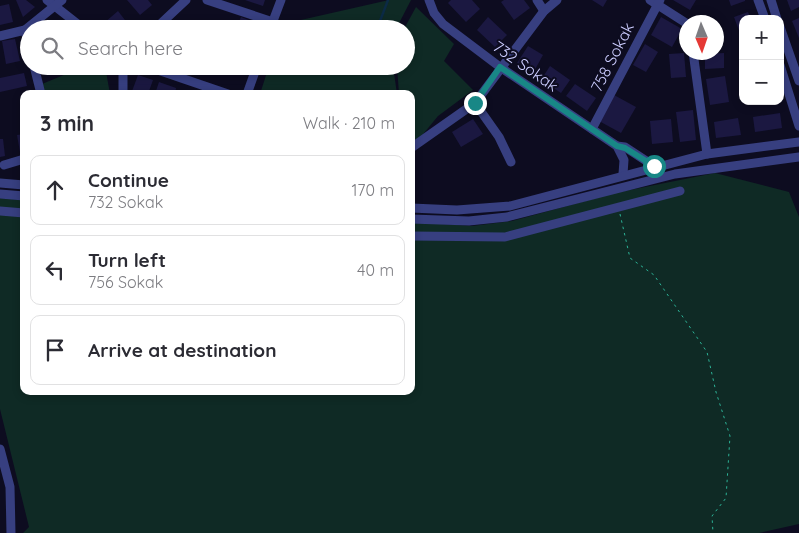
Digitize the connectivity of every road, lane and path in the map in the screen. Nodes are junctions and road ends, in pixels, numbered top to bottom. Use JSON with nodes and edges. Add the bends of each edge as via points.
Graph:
{"nodes":[{"id":1,"x":186,"y":0,"type":"edge"},
{"id":2,"x":207,"y":0,"type":"edge"},
{"id":3,"x":281,"y":0,"type":"edge"},
{"id":4,"x":429,"y":0,"type":"edge"},
{"id":5,"x":537,"y":0,"type":"edge"},
{"id":6,"x":557,"y":0,"type":"edge"},
{"id":7,"x":758,"y":0,"type":"edge"},
{"id":8,"x":770,"y":0,"type":"edge"},
{"id":9,"x":656,"y":1,"type":"edge"},
{"id":10,"x":54,"y":2,"type":"edge"},
{"id":11,"x":544,"y":11,"type":"junction"},
{"id":12,"x":764,"y":15,"type":"edge"},
{"id":13,"x":776,"y":15,"type":"edge"},
{"id":14,"x":679,"y":18,"type":"edge"},
{"id":15,"x":35,"y":20,"type":"edge"},
{"id":16,"x":74,"y":20,"type":"edge"},
{"id":17,"x":165,"y":20,"type":"edge"},
{"id":18,"x":257,"y":20,"type":"edge"},
{"id":19,"x":274,"y":20,"type":"edge"},
{"id":20,"x":20,"y":31,"type":"edge"},
{"id":21,"x":0,"y":36,"type":"edge"},
{"id":22,"x":784,"y":38,"type":"edge"},
{"id":23,"x":694,"y":60,"type":"edge"},
{"id":24,"x":500,"y":67,"type":"junction"},
{"id":25,"x":36,"y":75,"type":"edge"},
{"id":26,"x":123,"y":75,"type":"edge"},
{"id":27,"x":172,"y":75,"type":"edge"},
{"id":28,"x":254,"y":75,"type":"edge"},
{"id":29,"x":784,"y":78,"type":"edge"},
{"id":30,"x":799,"y":81,"type":"edge"},
{"id":31,"x":39,"y":90,"type":"edge"},
{"id":32,"x":123,"y":90,"type":"edge"},
{"id":33,"x":216,"y":90,"type":"edge"},
{"id":34,"x":248,"y":90,"type":"edge"},
{"id":35,"x":475,"y":103,"type":"junction"},
{"id":36,"x":799,"y":126,"type":"edge"},
{"id":37,"x":592,"y":129,"type":"junction"},
{"id":38,"x":799,"y":142,"type":"edge"},
{"id":39,"x":415,"y":145,"type":"edge"},
{"id":40,"x":617,"y":146,"type":"junction"},
{"id":41,"x":708,"y":154,"type":"junction"},
{"id":42,"x":799,"y":157,"type":"edge"},
{"id":43,"x":20,"y":160,"type":"edge"},
{"id":44,"x":511,"y":162,"type":"dead end"},
{"id":45,"x":4,"y":165,"type":"dead end"},
{"id":46,"x":654,"y":166,"type":"junction"},
{"id":47,"x":624,"y":174,"type":"junction"},
{"id":48,"x":0,"y":183,"type":"edge"},
{"id":49,"x":20,"y":185,"type":"edge"},
{"id":50,"x":680,"y":192,"type":"dead end"},
{"id":51,"x":0,"y":194,"type":"edge"},
{"id":52,"x":20,"y":196,"type":"edge"},
{"id":53,"x":618,"y":206,"type":"junction"},
{"id":54,"x":415,"y":208,"type":"edge"},
{"id":55,"x":0,"y":211,"type":"edge"},
{"id":56,"x":20,"y":213,"type":"edge"},
{"id":57,"x":415,"y":219,"type":"edge"},
{"id":58,"x":415,"y":236,"type":"edge"},
{"id":59,"x":0,"y":449,"type":"edge"},
{"id":60,"x":11,"y":533,"type":"edge"},
{"id":61,"x":713,"y":533,"type":"edge"}],
"edges":[{"from":1,"to":17,"type":"street"},
{"from":2,"to":18,"type":"street"},
{"from":3,"to":19,"type":"street"},
{"from":4,"to":24,"type":"street","name":"732 Sokak","via":[[434,14],[443,24]]},
{"from":5,"to":11,"type":"street"},
{"from":6,"to":11,"type":"street"},
{"from":7,"to":12,"type":"street"},
{"from":8,"to":13,"type":"street"},
{"from":9,"to":14,"type":"street"},
{"from":9,"to":37,"type":"street","name":"758 Sokak"},
{"from":10,"to":15,"type":"street"},
{"from":10,"to":16,"type":"street"},
{"from":11,"to":24,"type":"street"},
{"from":20,"to":21,"type":"street"},
{"from":22,"to":30,"type":"street"},
{"from":23,"to":41,"type":"street"},
{"from":24,"to":35,"type":"street"},
{"from":24,"to":37,"type":"street","name":"732 Sokak"},
{"from":25,"to":31,"type":"street"},
{"from":26,"to":32,"type":"street"},
{"from":27,"to":33,"type":"street"},
{"from":28,"to":34,"type":"street"},
{"from":29,"to":36,"type":"street"},
{"from":35,"to":39,"type":"street"},
{"from":35,"to":44,"type":"street","via":[[499,137]]},
{"from":37,"to":40,"type":"street","name":"732 Sokak"},
{"from":38,"to":41,"type":"street"},
{"from":40,"to":46,"type":"street","name":"732 Sokak"},
{"from":40,"to":47,"type":"street","via":[[624,160]]},
{"from":41,"to":46,"type":"street"},
{"from":42,"to":57,"type":"street","via":[[675,174],[507,217],[469,221]]},
{"from":43,"to":45,"type":"street"},
{"from":46,"to":47,"type":"street"},
{"from":47,"to":54,"type":"street","via":[[510,206],[457,210]]},
{"from":48,"to":49,"type":"street"},
{"from":50,"to":53,"type":"street"},
{"from":51,"to":52,"type":"street"},
{"from":53,"to":58,"type":"street","via":[[505,237]]},
{"from":53,"to":61,"type":"path","via":[[630,258],[654,275],[707,352],[730,436],[726,498],[712,516]]},
{"from":55,"to":56,"type":"street"},
{"from":59,"to":60,"type":"street","via":[[10,487]]}]}
